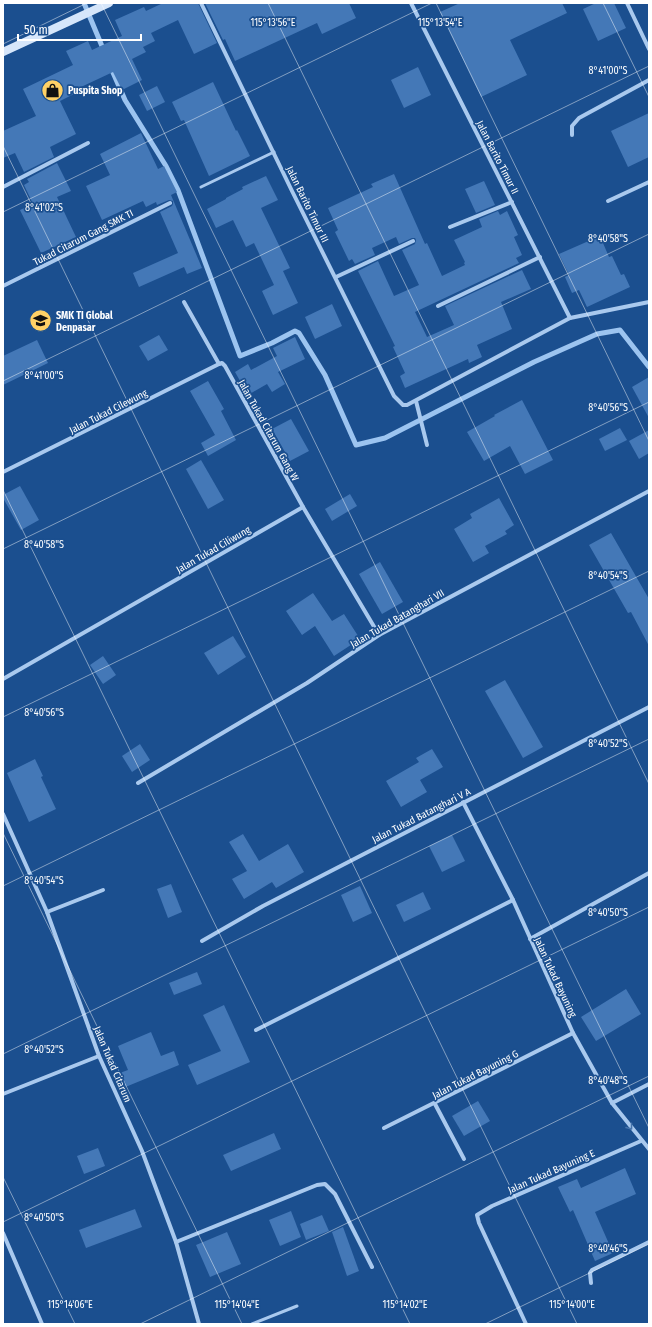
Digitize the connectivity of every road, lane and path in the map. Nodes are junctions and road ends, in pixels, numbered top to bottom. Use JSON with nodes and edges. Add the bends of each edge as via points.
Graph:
{"nodes":[{"id":1,"x":109,"y":3,"type":"edge"},
{"id":2,"x":201,"y":3,"type":"edge"},
{"id":3,"x":411,"y":3,"type":"edge"},
{"id":4,"x":627,"y":3,"type":"edge"},
{"id":5,"x":649,"y":49,"type":"edge"},
{"id":6,"x":3,"y":52,"type":"edge"},
{"id":7,"x":649,"y":80,"type":"edge"},
{"id":8,"x":572,"y":135,"type":"dead end"},
{"id":9,"x":88,"y":143,"type":"dead end"},
{"id":10,"x":274,"y":152,"type":"junction"},
{"id":11,"x":649,"y":182,"type":"edge"},
{"id":12,"x":3,"y":187,"type":"edge"},
{"id":13,"x":201,"y":187,"type":"dead end"},
{"id":14,"x":608,"y":201,"type":"dead end"},
{"id":15,"x":512,"y":202,"type":"junction"},
{"id":16,"x":170,"y":203,"type":"dead end"},
{"id":17,"x":450,"y":227,"type":"dead end"},
{"id":18,"x":413,"y":241,"type":"dead end"},
{"id":19,"x":540,"y":257,"type":"junction"},
{"id":20,"x":336,"y":277,"type":"junction"},
{"id":21,"x":3,"y":286,"type":"edge"},
{"id":22,"x":184,"y":302,"type":"dead end"},
{"id":23,"x":649,"y":302,"type":"edge"},
{"id":24,"x":438,"y":306,"type":"dead end"},
{"id":25,"x":570,"y":318,"type":"junction"},
{"id":26,"x":219,"y":364,"type":"junction"},
{"id":27,"x":416,"y":401,"type":"junction"},
{"id":28,"x":427,"y":445,"type":"dead end"},
{"id":29,"x":3,"y":472,"type":"edge"},
{"id":30,"x":649,"y":491,"type":"edge"},
{"id":31,"x":303,"y":507,"type":"junction"},
{"id":32,"x":379,"y":636,"type":"junction"},
{"id":33,"x":3,"y":679,"type":"edge"},
{"id":34,"x":649,"y":707,"type":"edge"},
{"id":35,"x":138,"y":783,"type":"dead end"},
{"id":36,"x":463,"y":802,"type":"junction"},
{"id":37,"x":3,"y":814,"type":"edge"},
{"id":38,"x":649,"y":873,"type":"edge"},
{"id":39,"x":103,"y":890,"type":"dead end"},
{"id":40,"x":513,"y":900,"type":"junction"},
{"id":41,"x":47,"y":912,"type":"junction"},
{"id":42,"x":530,"y":938,"type":"junction"},
{"id":43,"x":202,"y":941,"type":"dead end"},
{"id":44,"x":256,"y":1030,"type":"dead end"},
{"id":45,"x":573,"y":1033,"type":"junction"},
{"id":46,"x":99,"y":1056,"type":"junction"},
{"id":47,"x":649,"y":1084,"type":"edge"},
{"id":48,"x":3,"y":1094,"type":"edge"},
{"id":49,"x":612,"y":1103,"type":"junction"},
{"id":50,"x":435,"y":1104,"type":"junction"},
{"id":51,"x":384,"y":1128,"type":"dead end"},
{"id":52,"x":641,"y":1140,"type":"junction"},
{"id":53,"x":649,"y":1149,"type":"edge"},
{"id":54,"x":464,"y":1159,"type":"dead end"},
{"id":55,"x":3,"y":1233,"type":"edge"},
{"id":56,"x":176,"y":1242,"type":"junction"},
{"id":57,"x":649,"y":1242,"type":"edge"},
{"id":58,"x":372,"y":1267,"type":"dead end"},
{"id":59,"x":591,"y":1283,"type":"dead end"},
{"id":60,"x":297,"y":1306,"type":"dead end"},
{"id":61,"x":42,"y":1324,"type":"edge"},
{"id":62,"x":199,"y":1324,"type":"edge"},
{"id":63,"x":252,"y":1324,"type":"edge"},
{"id":64,"x":526,"y":1324,"type":"edge"}],
"edges":[{"from":1,"to":6,"type":"street"},
{"from":2,"to":10,"type":"street","name":"Jalan Barito Timur III"},
{"from":3,"to":15,"type":"street","name":"Jalan Barito Timur II"},
{"from":4,"to":5,"type":"street"},
{"from":7,"to":8,"type":"street","via":[[579,118],[572,126]]},
{"from":9,"to":12,"type":"street"},
{"from":10,"to":13,"type":"lane"},
{"from":10,"to":20,"type":"street","name":"Jalan Barito Timur III"},
{"from":11,"to":14,"type":"street"},
{"from":15,"to":17,"type":"street"},
{"from":15,"to":19,"type":"street","name":"Jalan Barito Timur II"},
{"from":16,"to":21,"type":"street","name":"Tukad Citarum Gang SMK TI"},
{"from":18,"to":20,"type":"street"},
{"from":19,"to":24,"type":"street"},
{"from":19,"to":25,"type":"street","name":"Jalan Barito Timur II"},
{"from":20,"to":27,"type":"street","name":"Jalan Barito Timur III","via":[[394,396],[403,405]]},
{"from":22,"to":26,"type":"street","name":"Jalan Tukad Citarum Gang W"},
{"from":23,"to":25,"type":"street"},
{"from":25,"to":27,"type":"street"},
{"from":26,"to":29,"type":"street","name":"Jalan Tukad Cilewung"},
{"from":26,"to":31,"type":"street","name":"Jalan Tukad Citarum Gang W","via":[[225,366]]},
{"from":27,"to":28,"type":"street"},
{"from":30,"to":32,"type":"street","name":"Jalan Tukad Batanghari VII"},
{"from":31,"to":32,"type":"street"},
{"from":31,"to":33,"type":"street","name":"Jalan Tukad Ciliwung"},
{"from":32,"to":35,"type":"street","name":"Jalan Tukad Batanghari VII","via":[[306,683]]},
{"from":34,"to":36,"type":"street","name":"Jalan Tukad Batanghari V A"},
{"from":36,"to":40,"type":"street","name":"Jalan Tukad Bayuning"},
{"from":36,"to":43,"type":"street","name":"Jalan Tukad Batanghari V A","via":[[262,906]]},
{"from":37,"to":41,"type":"street","name":"Jalan Tukad Citarum"},
{"from":38,"to":42,"type":"street"},
{"from":39,"to":41,"type":"street"},
{"from":40,"to":42,"type":"street","name":"Jalan Tukad Bayuning"},
{"from":40,"to":44,"type":"street"},
{"from":41,"to":46,"type":"street","name":"Jalan Tukad Citarum"},
{"from":42,"to":45,"type":"street","name":"Jalan Tukad Bayuning"},
{"from":45,"to":49,"type":"street","name":"Jalan Tukad Bayuning"},
{"from":45,"to":50,"type":"street","name":"Jalan Tukad Bayuning G"},
{"from":46,"to":48,"type":"street"},
{"from":46,"to":56,"type":"street","name":"Jalan Tukad Citarum","via":[[142,1151]]},
{"from":47,"to":49,"type":"street"},
{"from":49,"to":52,"type":"street","name":"Jalan Tukad Bayuning","one_way":true},
{"from":50,"to":51,"type":"street","name":"Jalan Tukad Bayuning G"},
{"from":50,"to":54,"type":"street"},
{"from":52,"to":53,"type":"street","name":"Jalan Tukad Bayuning"},
{"from":52,"to":64,"type":"street","name":"Jalan Tukad Bayuning E","via":[[477,1215],[478,1223]]},
{"from":55,"to":61,"type":"street"},
{"from":56,"to":58,"type":"street","via":[[325,1184],[335,1194]]},
{"from":56,"to":62,"type":"street","name":"Jalan Tukad Citarum"},
{"from":57,"to":59,"type":"street","via":[[592,1270]]},
{"from":60,"to":63,"type":"lane"}]}
